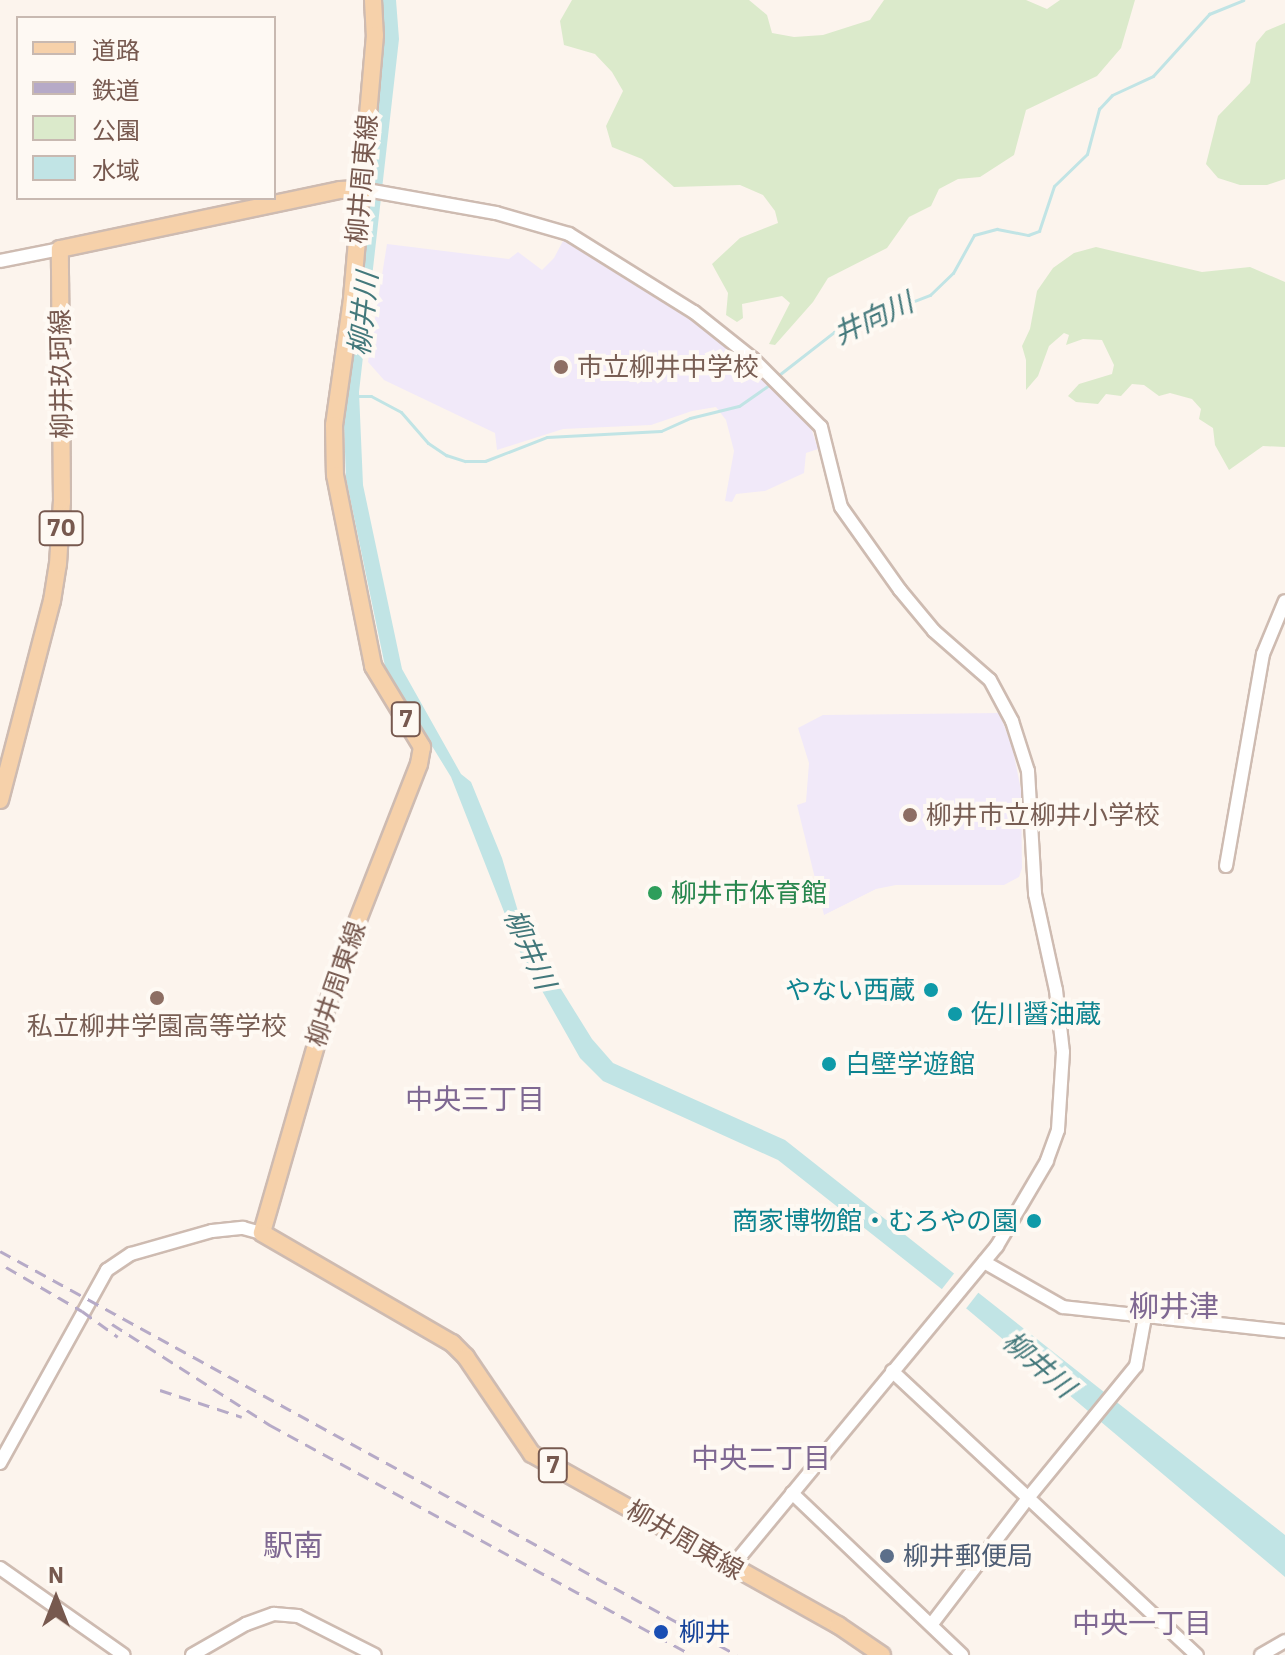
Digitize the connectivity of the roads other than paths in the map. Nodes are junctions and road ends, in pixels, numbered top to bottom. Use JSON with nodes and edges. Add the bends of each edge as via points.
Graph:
{"nodes":[{"id":1,"x":373,"y":0,"type":"edge"},
{"id":2,"x":365,"y":189,"type":"junction"},
{"id":3,"x":60,"y":249,"type":"junction"},
{"id":4,"x":0,"y":261,"type":"edge"},
{"id":5,"x":1285,"y":601,"type":"edge"},
{"id":6,"x":0,"y":800,"type":"edge"},
{"id":7,"x":1226,"y":866,"type":"dead end"},
{"id":8,"x":262,"y":1233,"type":"junction"},
{"id":9,"x":984,"y":1262,"type":"junction"},
{"id":10,"x":1145,"y":1317,"type":"junction"},
{"id":11,"x":1285,"y":1331,"type":"edge"},
{"id":12,"x":892,"y":1371,"type":"junction"},
{"id":13,"x":0,"y":1463,"type":"edge"},
{"id":14,"x":792,"y":1493,"type":"junction"},
{"id":15,"x":1028,"y":1498,"type":"junction"},
{"id":16,"x":731,"y":1567,"type":"junction"},
{"id":17,"x":0,"y":1568,"type":"edge"},
{"id":18,"x":931,"y":1625,"type":"junction"},
{"id":19,"x":1285,"y":1641,"type":"edge"},
{"id":20,"x":124,"y":1655,"type":"edge"},
{"id":21,"x":192,"y":1655,"type":"edge"},
{"id":22,"x":375,"y":1655,"type":"edge"},
{"id":23,"x":882,"y":1655,"type":"edge"},
{"id":24,"x":962,"y":1655,"type":"edge"},
{"id":25,"x":1197,"y":1655,"type":"edge"},
{"id":26,"x":1261,"y":1655,"type":"edge"}],
"edges":[{"from":1,"to":2,"type":"main road","name":"柳井周東線","number":"7"},
{"from":2,"to":3,"type":"main road"},
{"from":2,"to":8,"type":"main road","name":"柳井周東線","number":"7","via":[[335,407],[335,475],[373,666],[422,747],[336,976]]},
{"from":2,"to":9,"type":"street","via":[[496,213],[569,234],[724,334],[812,415],[827,442],[841,507],[924,621],[982,671],[999,695],[1028,771],[1035,894],[1059,1010],[1063,1082],[1058,1130],[1047,1161]]},
{"from":3,"to":4,"type":"street"},
{"from":3,"to":6,"type":"main road","name":"柳井玖珂線","number":"70","via":[[59,554],[52,601]]},
{"from":5,"to":7,"type":"street","via":[[1263,654]]},
{"from":8,"to":13,"type":"street","via":[[243,1228],[212,1231],[131,1254],[107,1270]]},
{"from":8,"to":16,"type":"main road","name":"柳井周東線","number":"7","via":[[452,1343],[532,1454]]},
{"from":9,"to":10,"type":"street","via":[[1057,1306]]},
{"from":9,"to":12,"type":"street"},
{"from":10,"to":11,"type":"street"},
{"from":10,"to":15,"type":"street","via":[[1136,1366]]},
{"from":12,"to":14,"type":"street"},
{"from":12,"to":15,"type":"street"},
{"from":14,"to":16,"type":"street"},
{"from":14,"to":18,"type":"street"},
{"from":15,"to":18,"type":"street"},
{"from":15,"to":25,"type":"street"},
{"from":16,"to":23,"type":"main road","name":"柳井周東線","number":"7"},
{"from":17,"to":20,"type":"street"},
{"from":18,"to":24,"type":"street"},
{"from":19,"to":26,"type":"street"},
{"from":21,"to":22,"type":"street","via":[[274,1614],[298,1616]]}]}
